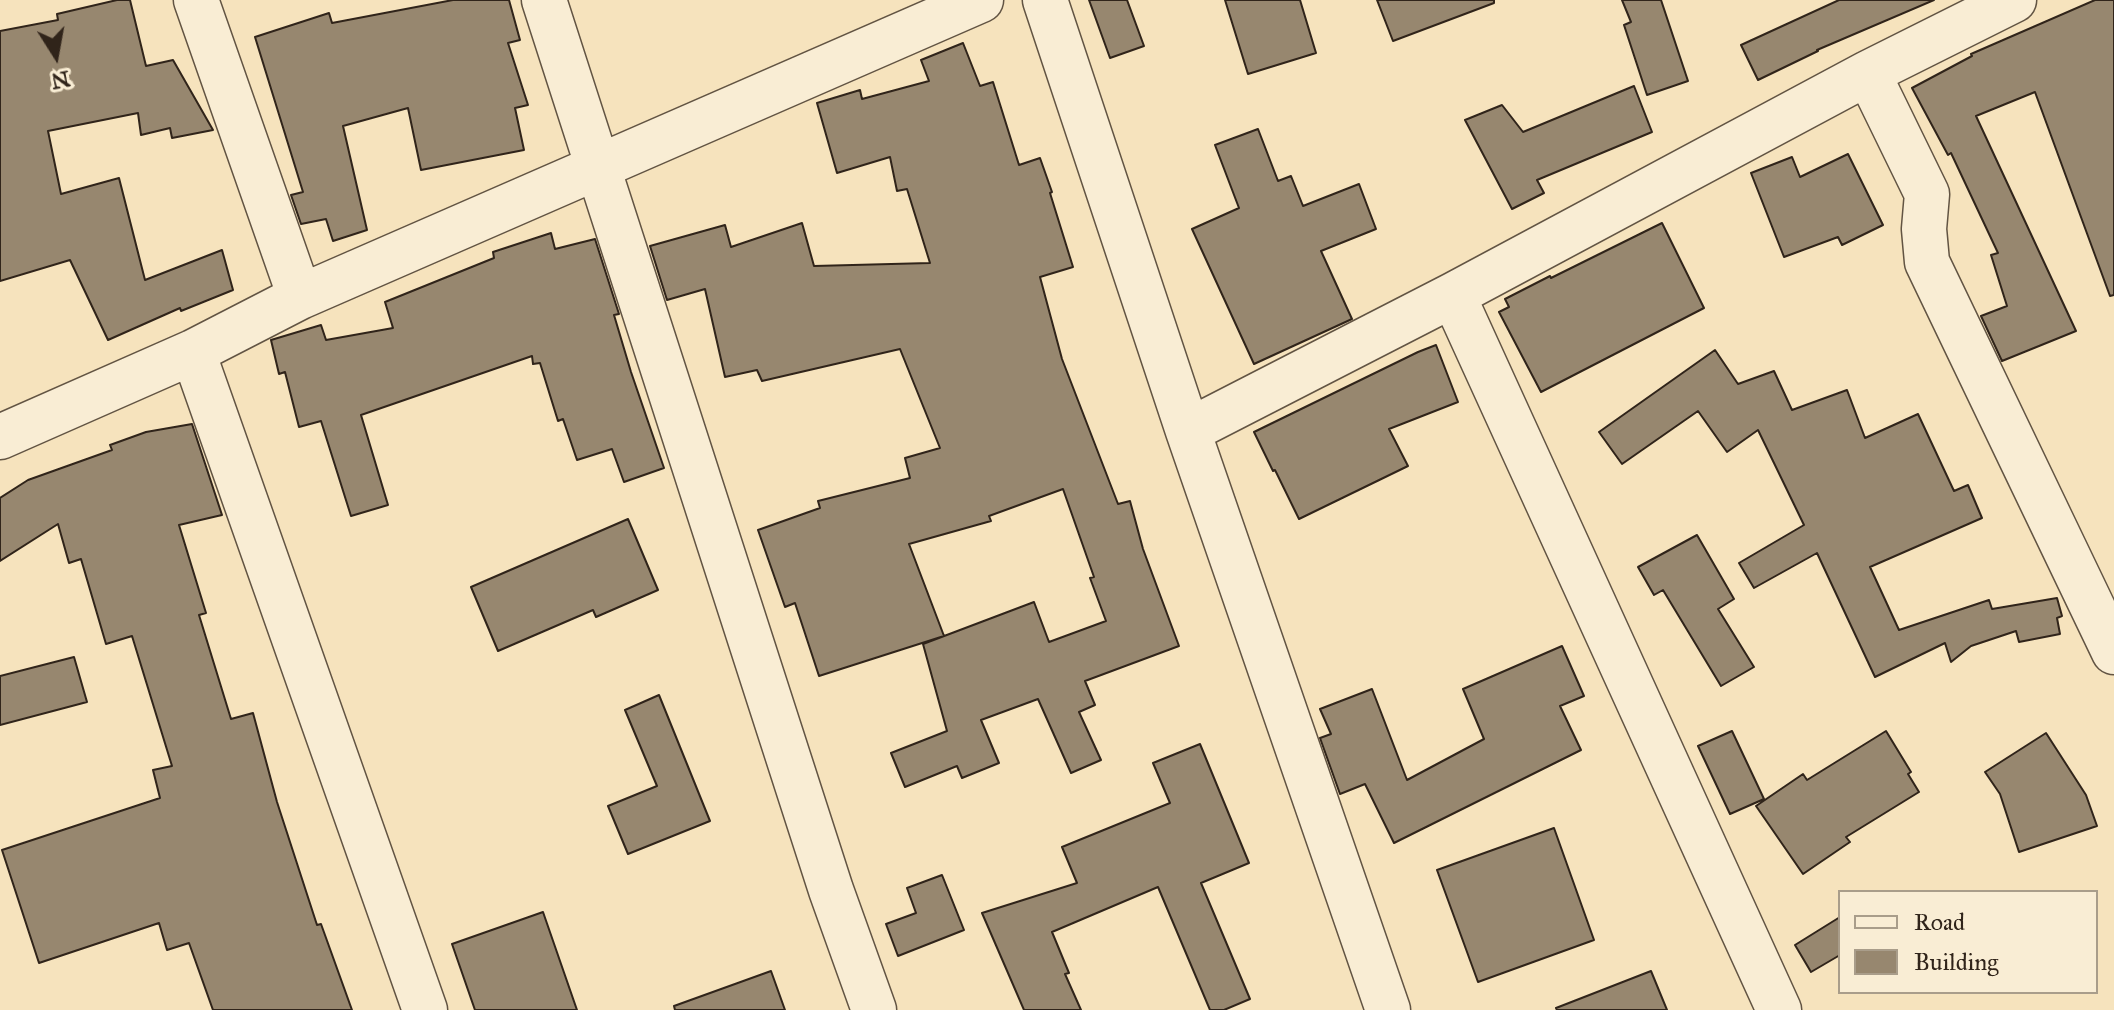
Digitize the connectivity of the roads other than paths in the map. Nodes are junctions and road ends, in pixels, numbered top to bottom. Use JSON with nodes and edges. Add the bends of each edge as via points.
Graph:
{"nodes":[{"id":1,"x":196,"y":0,"type":"edge"},
{"id":2,"x":544,"y":0,"type":"edge"},
{"id":3,"x":981,"y":0,"type":"edge"},
{"id":4,"x":1045,"y":0,"type":"edge"},
{"id":5,"x":2014,"y":0,"type":"edge"},
{"id":6,"x":1868,"y":73,"type":"junction"},
{"id":7,"x":600,"y":168,"type":"junction"},
{"id":8,"x":1453,"y":295,"type":"junction"},
{"id":9,"x":300,"y":297,"type":"junction"},
{"id":10,"x":193,"y":352,"type":"junction"},
{"id":11,"x":1188,"y":431,"type":"junction"},
{"id":12,"x":0,"y":437,"type":"edge"},
{"id":13,"x":2114,"y":652,"type":"edge"},
{"id":14,"x":425,"y":1010,"type":"edge"},
{"id":15,"x":874,"y":1010,"type":"edge"},
{"id":16,"x":1388,"y":1010,"type":"edge"},
{"id":17,"x":1779,"y":1010,"type":"edge"}],
"edges":[{"from":1,"to":9,"type":"street"},
{"from":2,"to":7,"type":"street"},
{"from":3,"to":7,"type":"street"},
{"from":4,"to":11,"type":"street"},
{"from":5,"to":6,"type":"street"},
{"from":6,"to":8,"type":"street"},
{"from":6,"to":13,"type":"street","via":[[1927,194],[1927,262]]},
{"from":7,"to":9,"type":"street"},
{"from":7,"to":15,"type":"street"},
{"from":8,"to":11,"type":"street"},
{"from":8,"to":17,"type":"street"},
{"from":9,"to":10,"type":"street"},
{"from":10,"to":12,"type":"street"},
{"from":10,"to":14,"type":"street"},
{"from":11,"to":16,"type":"street"}]}
